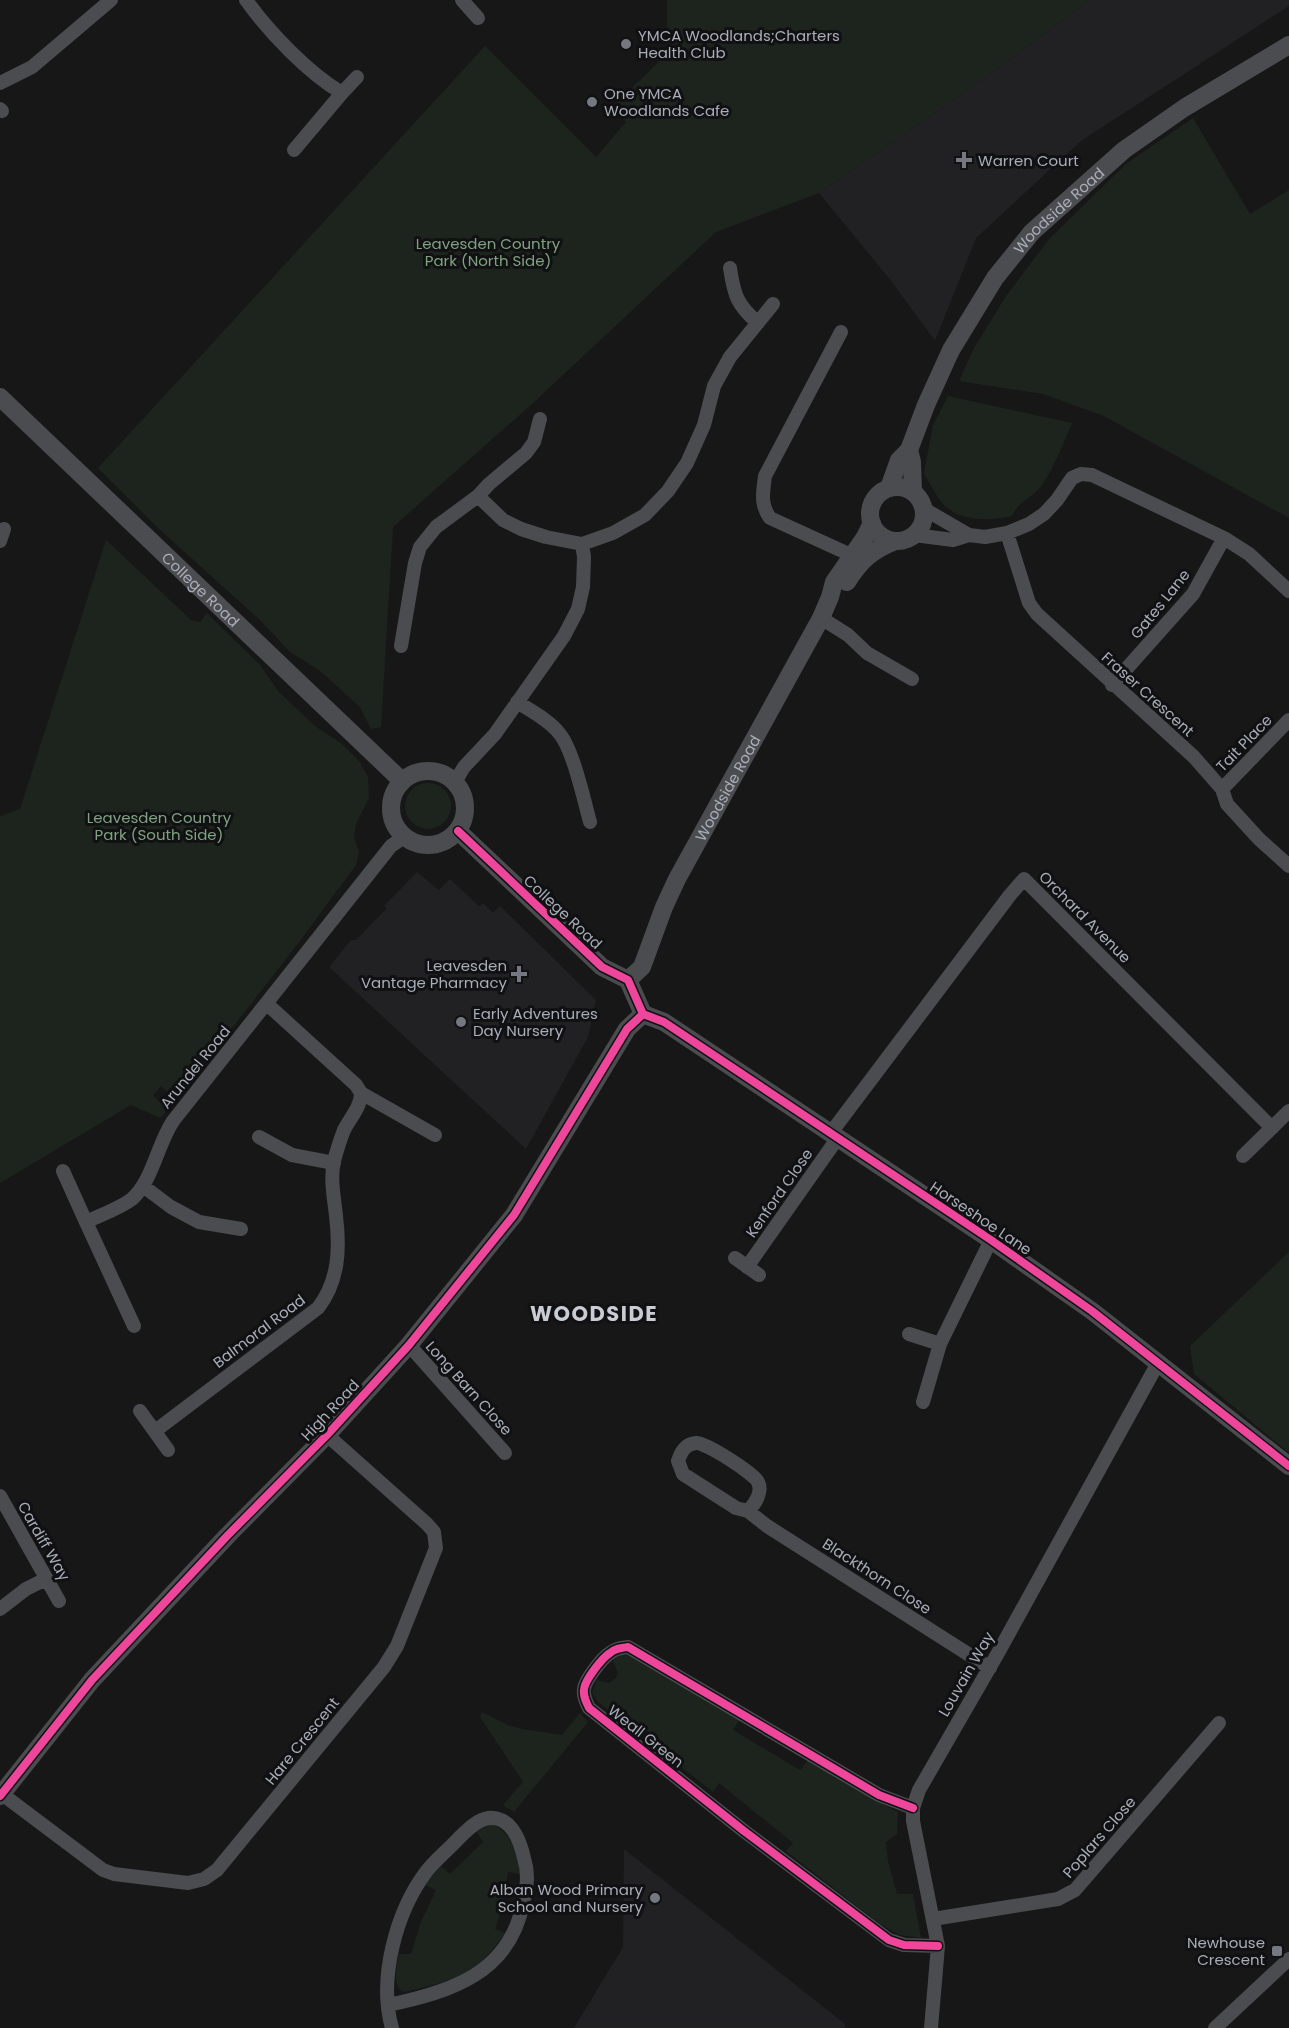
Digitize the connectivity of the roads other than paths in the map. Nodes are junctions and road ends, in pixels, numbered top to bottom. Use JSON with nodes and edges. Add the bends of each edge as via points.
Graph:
{"nodes":[{"id":1,"x":111,"y":0,"type":"edge"},
{"id":2,"x":246,"y":0,"type":"edge"},
{"id":3,"x":462,"y":0,"type":"edge"},
{"id":4,"x":478,"y":18,"type":"dead end"},
{"id":5,"x":1289,"y":45,"type":"edge"},
{"id":6,"x":357,"y":77,"type":"dead end"},
{"id":7,"x":0,"y":83,"type":"edge"},
{"id":8,"x":342,"y":93,"type":"junction"},
{"id":9,"x":294,"y":150,"type":"dead end"},
{"id":10,"x":730,"y":268,"type":"dead end"},
{"id":11,"x":773,"y":304,"type":"dead end"},
{"id":12,"x":758,"y":323,"type":"junction"},
{"id":13,"x":841,"y":332,"type":"dead end"},
{"id":14,"x":0,"y":397,"type":"edge"},
{"id":15,"x":540,"y":419,"type":"dead end"},
{"id":16,"x":909,"y":450,"type":"junction"},
{"id":17,"x":889,"y":488,"type":"junction"},
{"id":18,"x":913,"y":492,"type":"junction"},
{"id":19,"x":478,"y":496,"type":"junction"},
{"id":20,"x":924,"y":509,"type":"junction"},
{"id":21,"x":872,"y":523,"type":"junction"},
{"id":22,"x":1007,"y":533,"type":"junction"},
{"id":23,"x":914,"y":535,"type":"junction"},
{"id":24,"x":969,"y":535,"type":"junction"},
{"id":25,"x":1224,"y":538,"type":"junction"},
{"id":26,"x":895,"y":541,"type":"junction"},
{"id":27,"x":582,"y":544,"type":"junction"},
{"id":28,"x":851,"y":555,"type":"junction"},
{"id":29,"x":1289,"y":591,"type":"edge"},
{"id":30,"x":830,"y":597,"type":"junction"},
{"id":31,"x":820,"y":618,"type":"junction"},
{"id":32,"x":401,"y":646,"type":"dead end"},
{"id":33,"x":912,"y":679,"type":"dead end"},
{"id":34,"x":1112,"y":684,"type":"junction"},
{"id":35,"x":517,"y":702,"type":"junction"},
{"id":36,"x":1289,"y":720,"type":"edge"},
{"id":37,"x":402,"y":781,"type":"junction"},
{"id":38,"x":455,"y":782,"type":"junction"},
{"id":39,"x":1222,"y":789,"type":"junction"},
{"id":40,"x":590,"y":822,"type":"dead end"},
{"id":41,"x":458,"y":831,"type":"junction"},
{"id":42,"x":404,"y":837,"type":"junction"},
{"id":43,"x":1289,"y":866,"type":"edge"},
{"id":44,"x":628,"y":980,"type":"junction"},
{"id":45,"x":267,"y":1004,"type":"junction"},
{"id":46,"x":643,"y":1014,"type":"junction"},
{"id":47,"x":361,"y":1093,"type":"junction"},
{"id":48,"x":1289,"y":1111,"type":"edge"},
{"id":49,"x":1272,"y":1128,"type":"junction"},
{"id":50,"x":435,"y":1135,"type":"dead end"},
{"id":51,"x":833,"y":1136,"type":"junction"},
{"id":52,"x":260,"y":1137,"type":"dead end"},
{"id":53,"x":1244,"y":1156,"type":"dead end"},
{"id":54,"x":334,"y":1163,"type":"junction"},
{"id":55,"x":63,"y":1171,"type":"dead end"},
{"id":56,"x":143,"y":1186,"type":"junction"},
{"id":57,"x":86,"y":1222,"type":"junction"},
{"id":58,"x":241,"y":1229,"type":"dead end"},
{"id":59,"x":991,"y":1240,"type":"junction"},
{"id":60,"x":735,"y":1258,"type":"dead end"},
{"id":61,"x":747,"y":1267,"type":"junction"},
{"id":62,"x":759,"y":1275,"type":"dead end"},
{"id":63,"x":134,"y":1326,"type":"dead end"},
{"id":64,"x":909,"y":1334,"type":"dead end"},
{"id":65,"x":940,"y":1344,"type":"junction"},
{"id":66,"x":409,"y":1345,"type":"junction"},
{"id":67,"x":1158,"y":1363,"type":"junction"},
{"id":68,"x":923,"y":1401,"type":"dead end"},
{"id":69,"x":140,"y":1411,"type":"dead end"},
{"id":70,"x":155,"y":1431,"type":"junction"},
{"id":71,"x":327,"y":1435,"type":"junction"},
{"id":72,"x":168,"y":1450,"type":"dead end"},
{"id":73,"x":505,"y":1453,"type":"dead end"},
{"id":74,"x":1289,"y":1466,"type":"edge"},
{"id":75,"x":0,"y":1496,"type":"edge"},
{"id":76,"x":748,"y":1511,"type":"junction"},
{"id":77,"x":46,"y":1579,"type":"junction"},
{"id":78,"x":59,"y":1601,"type":"dead end"},
{"id":79,"x":0,"y":1609,"type":"edge"},
{"id":80,"x":990,"y":1668,"type":"junction"},
{"id":81,"x":1219,"y":1723,"type":"dead end"},
{"id":82,"x":1,"y":1795,"type":"edge"},
{"id":83,"x":913,"y":1808,"type":"junction"},
{"id":84,"x":933,"y":1919,"type":"junction"},
{"id":85,"x":938,"y":1946,"type":"junction"},
{"id":86,"x":1289,"y":1959,"type":"edge"},
{"id":87,"x":388,"y":2005,"type":"junction"},
{"id":88,"x":392,"y":2028,"type":"edge"},
{"id":89,"x":931,"y":2028,"type":"edge"},
{"id":90,"x":1215,"y":2028,"type":"edge"}],
"edges":[{"from":1,"to":7,"type":"street","via":[[32,67]]},
{"from":2,"to":8,"type":"street","via":[[294,54]]},
{"from":3,"to":4,"type":"street"},
{"from":5,"to":16,"type":"street","name":"Woodside Road","via":[[1184,108],[1124,150],[1032,232],[995,278],[951,350]]},
{"from":6,"to":8,"type":"street"},
{"from":8,"to":9,"type":"street"},
{"from":10,"to":12,"type":"street","via":[[737,300]]},
{"from":11,"to":12,"type":"street"},
{"from":12,"to":27,"type":"street","via":[[720,374],[687,463],[668,491],[645,515]]},
{"from":13,"to":28,"type":"street","via":[[765,476],[763,493],[764,509],[770,518]]},
{"from":14,"to":37,"type":"street","name":"College Road"},
{"from":15,"to":19,"type":"street","via":[[534,442],[526,453]]},
{"from":16,"to":17,"type":"street","name":"Woodside Road","via":[[899,460]]},
{"from":16,"to":18,"type":"street","name":"Woodside Road"},
{"from":17,"to":18,"type":"street"},
{"from":17,"to":21,"type":"street","via":[[873,502]]},
{"from":18,"to":20,"type":"street"},
{"from":19,"to":27,"type":"street","via":[[503,520],[521,529]]},
{"from":19,"to":32,"type":"street","via":[[436,527],[420,547]]},
{"from":20,"to":23,"type":"street","via":[[921,528]]},
{"from":20,"to":24,"type":"street"},
{"from":21,"to":26,"type":"street","via":[[881,536]]},
{"from":21,"to":28,"type":"street","name":"Woodside Road"},
{"from":22,"to":24,"type":"street"},
{"from":22,"to":25,"type":"street","via":[[1044,514],[1072,478],[1081,474],[1105,480]]},
{"from":22,"to":34,"type":"street","name":"Fraser Crescent","via":[[1029,603],[1047,625]]},
{"from":23,"to":24,"type":"street","via":[[953,540]]},
{"from":23,"to":26,"type":"street"},
{"from":25,"to":29,"type":"street","via":[[1249,554]]},
{"from":25,"to":34,"type":"street","name":"Gates Lane","via":[[1193,594]]},
{"from":26,"to":30,"type":"street","name":"Woodside Road","via":[[870,554],[843,588]]},
{"from":27,"to":35,"type":"street","via":[[583,587],[578,609],[564,636]]},
{"from":28,"to":30,"type":"street","name":"Woodside Road","via":[[834,582]]},
{"from":30,"to":31,"type":"street","name":"Woodside Road"},
{"from":31,"to":33,"type":"street","via":[[848,635],[867,653]]},
{"from":31,"to":44,"type":"street","name":"Woodside Road","via":[[677,879],[642,967]]},
{"from":34,"to":39,"type":"street","name":"Fraser Crescent","via":[[1194,757]]},
{"from":35,"to":38,"type":"street"},
{"from":35,"to":40,"type":"street","via":[[559,732]]},
{"from":36,"to":39,"type":"street","name":"Tait Place"},
{"from":37,"to":38,"type":"street","via":[[411,774],[434,771]]},
{"from":37,"to":42,"type":"street","via":[[394,791],[391,816]]},
{"from":38,"to":41,"type":"street","via":[[465,801]]},
{"from":39,"to":43,"type":"street","name":"Fraser Crescent","via":[[1227,804]]},
{"from":41,"to":42,"type":"street","via":[[438,844],[414,843]]},
{"from":41,"to":44,"type":"street","name":"College Road","via":[[602,967]]},
{"from":42,"to":45,"type":"street","name":"Arundel Road","via":[[391,846]]},
{"from":44,"to":46,"type":"street"},
{"from":45,"to":47,"type":"street"},
{"from":45,"to":56,"type":"street","name":"Arundel Road","via":[[173,1121]]},
{"from":46,"to":51,"type":"street","name":"Horseshoe Lane","via":[[664,1022]]},
{"from":46,"to":66,"type":"street","name":"High Road","via":[[627,1029],[514,1215]]},
{"from":47,"to":50,"type":"street"},
{"from":47,"to":54,"type":"street","name":"Balmoral Road"},
{"from":48,"to":49,"type":"street"},
{"from":49,"to":51,"type":"street","name":"Orchard Avenue","via":[[1024,879],[839,1119]]},
{"from":49,"to":53,"type":"street"},
{"from":51,"to":59,"type":"street","name":"Horseshoe Lane"},
{"from":51,"to":61,"type":"street","name":"Kenford Close"},
{"from":52,"to":54,"type":"street","via":[[292,1155]]},
{"from":54,"to":70,"type":"street","name":"Balmoral Road","via":[[338,1261],[325,1299],[311,1314]]},
{"from":55,"to":57,"type":"street"},
{"from":56,"to":57,"type":"street","name":"Arundel Road","via":[[126,1203]]},
{"from":56,"to":58,"type":"street","via":[[199,1222]]},
{"from":57,"to":63,"type":"street"},
{"from":59,"to":65,"type":"street"},
{"from":59,"to":67,"type":"street","name":"Horseshoe Lane"},
{"from":60,"to":61,"type":"street"},
{"from":61,"to":62,"type":"street"},
{"from":64,"to":65,"type":"street"},
{"from":65,"to":68,"type":"street"},
{"from":66,"to":71,"type":"street","name":"High Road"},
{"from":66,"to":73,"type":"street","name":"Long Barn Close"},
{"from":67,"to":74,"type":"street","name":"Horseshoe Lane"},
{"from":67,"to":80,"type":"street","name":"Louvain Way"},
{"from":69,"to":70,"type":"street"},
{"from":70,"to":72,"type":"street"},
{"from":71,"to":82,"type":"street","name":"High Road","via":[[92,1680]]},
{"from":71,"to":82,"type":"street","name":"Hare Crescent","via":[[427,1524],[434,1532],[436,1548],[397,1646],[384,1667],[217,1870],[188,1883],[114,1874],[103,1870]]},
{"from":75,"to":77,"type":"street","name":"Cardiff Way"},
{"from":76,"to":76,"type":"street","name":"Blackthorn Close","via":[[759,1493],[755,1476],[702,1443],[689,1444],[678,1461],[683,1474],[736,1508]]},
{"from":76,"to":80,"type":"street","name":"Blackthorn Close"},
{"from":77,"to":78,"type":"street","name":"Cardiff Way"},
{"from":77,"to":79,"type":"street"},
{"from":80,"to":83,"type":"street","name":"Louvain Way","via":[[928,1773]]},
{"from":81,"to":84,"type":"street","name":"Poplars Close","via":[[1075,1890],[1058,1899]]},
{"from":83,"to":84,"type":"street"},
{"from":83,"to":85,"type":"street","name":"Weall Green","via":[[879,1795],[639,1651],[617,1648],[587,1680],[584,1688],[589,1708],[825,1893],[889,1940],[904,1946]]},
{"from":84,"to":85,"type":"street"},
{"from":85,"to":89,"type":"street"},
{"from":86,"to":90,"type":"street"},
{"from":87,"to":87,"type":"street","via":[[394,1938],[419,1882],[427,1869],[473,1825],[484,1819],[501,1820],[516,1835],[528,1870],[520,1922],[511,1940],[477,1976]]},
{"from":87,"to":88,"type":"street"}]}
